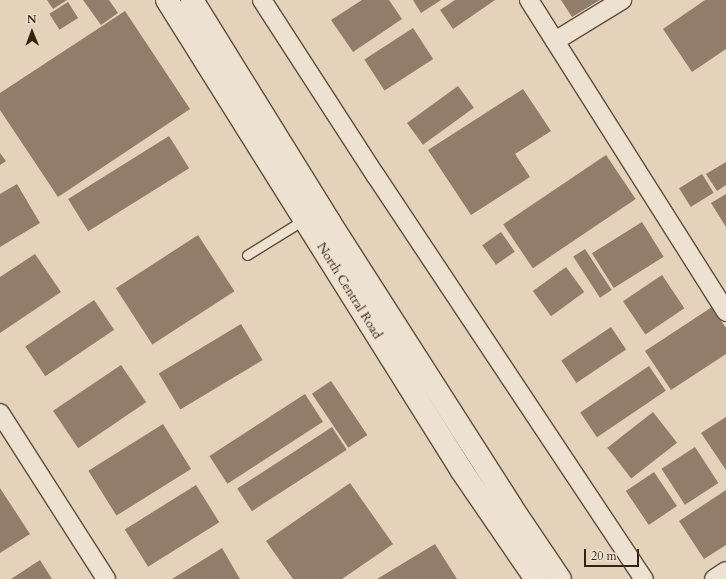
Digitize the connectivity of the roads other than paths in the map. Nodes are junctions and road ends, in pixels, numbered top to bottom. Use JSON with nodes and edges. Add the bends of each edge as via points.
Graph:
{"nodes":[{"id":1,"x":167,"y":0,"type":"edge"},
{"id":2,"x":192,"y":0,"type":"edge"},
{"id":3,"x":262,"y":0,"type":"edge"},
{"id":4,"x":529,"y":0,"type":"edge"},
{"id":5,"x":622,"y":0,"type":"edge"},
{"id":6,"x":555,"y":41,"type":"junction"},
{"id":7,"x":304,"y":219,"type":"junction"},
{"id":8,"x":247,"y":255,"type":"dead end"},
{"id":9,"x":726,"y":312,"type":"edge"},
{"id":10,"x":0,"y":412,"type":"edge"},
{"id":11,"x":726,"y":571,"type":"edge"},
{"id":12,"x":106,"y":579,"type":"edge"},
{"id":13,"x":536,"y":579,"type":"edge"},
{"id":14,"x":560,"y":579,"type":"edge"},
{"id":15,"x":644,"y":579,"type":"edge"},
{"id":16,"x":714,"y":579,"type":"edge"}],
"edges":[{"from":1,"to":7,"type":"main road","name":"North Central Road"},
{"from":2,"to":14,"type":"main road","name":"North Central Road","via":[[334,230]]},
{"from":3,"to":15,"type":"street"},
{"from":4,"to":6,"type":"street"},
{"from":5,"to":6,"type":"street"},
{"from":6,"to":9,"type":"street"},
{"from":7,"to":8,"type":"lane"},
{"from":7,"to":13,"type":"main road","name":"North Central Road","via":[[462,471]]},
{"from":10,"to":12,"type":"street"},
{"from":11,"to":16,"type":"street"}]}
